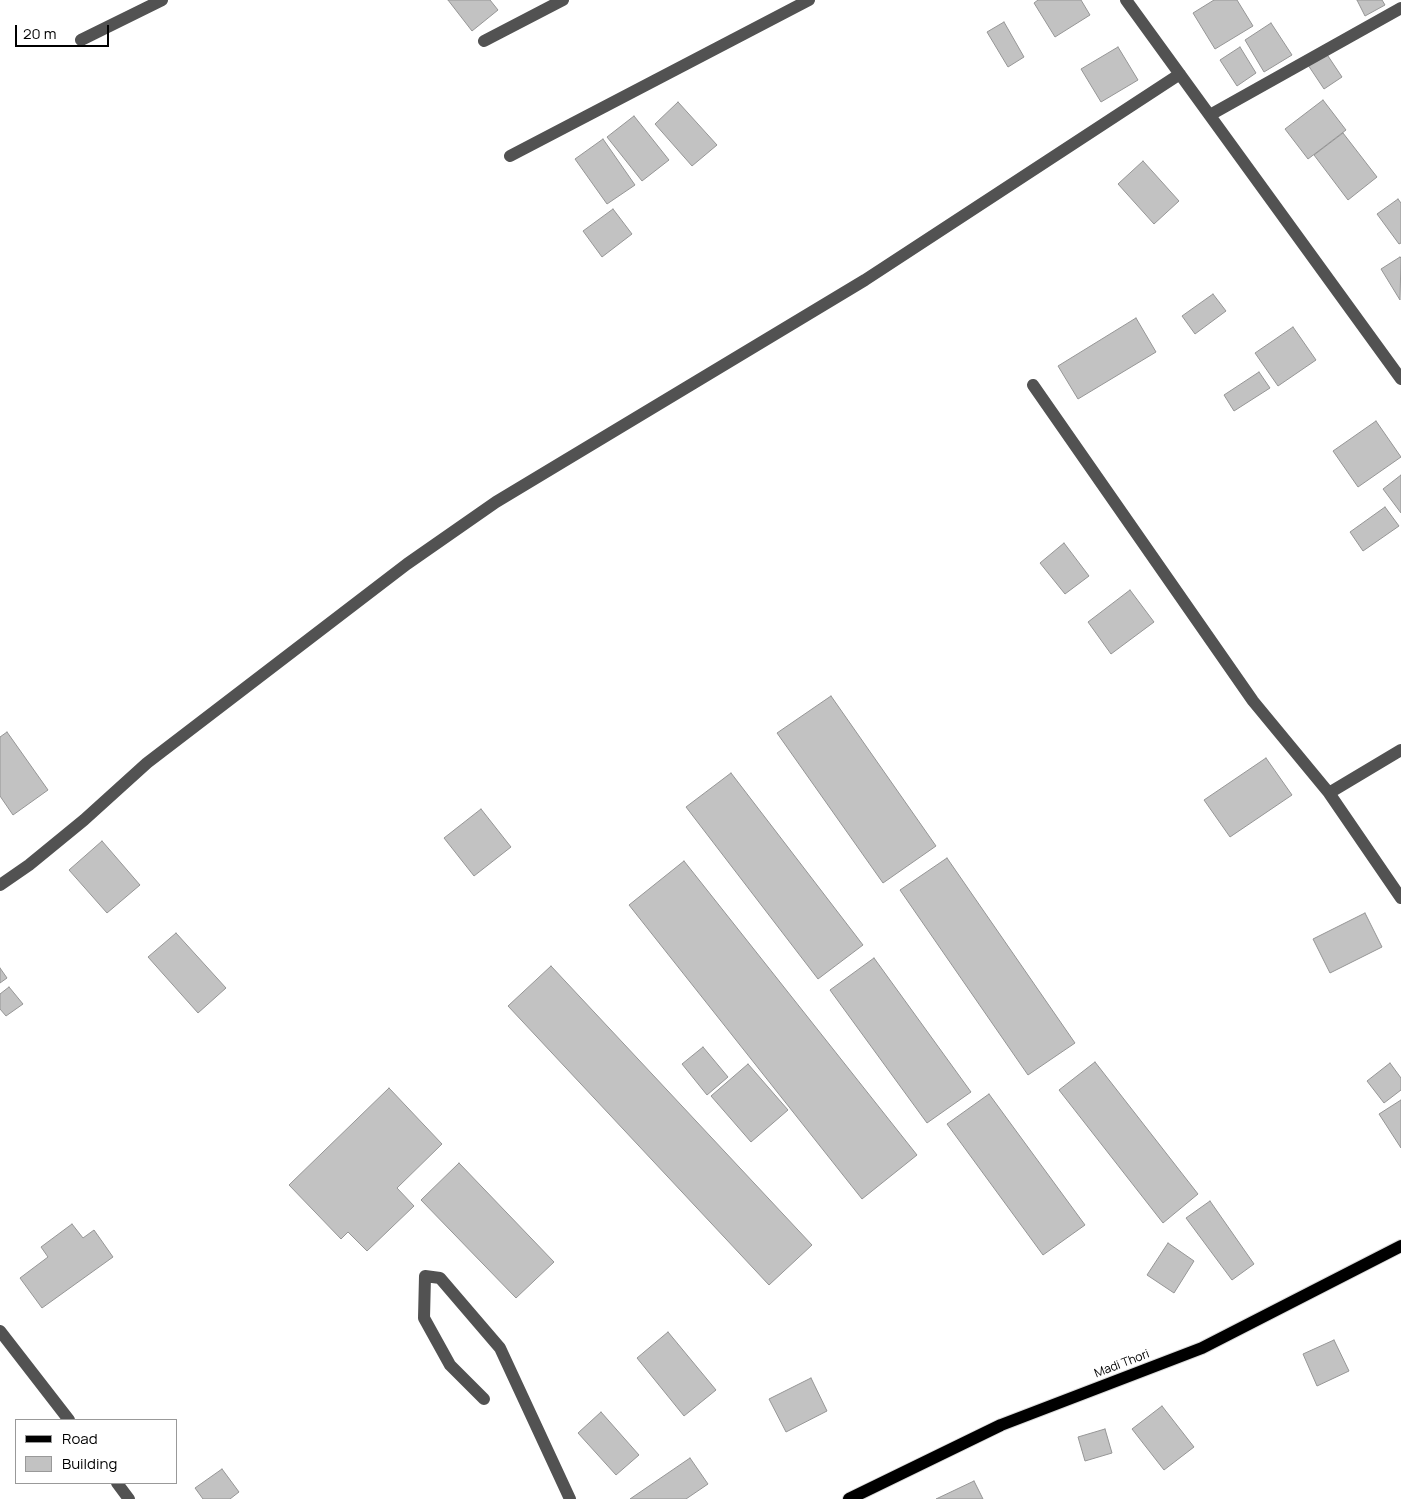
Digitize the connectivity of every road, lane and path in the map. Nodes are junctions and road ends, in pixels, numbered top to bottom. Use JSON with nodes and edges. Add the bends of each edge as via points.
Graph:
{"nodes":[{"id":1,"x":162,"y":0,"type":"edge"},
{"id":2,"x":563,"y":0,"type":"edge"},
{"id":3,"x":809,"y":0,"type":"edge"},
{"id":4,"x":1126,"y":0,"type":"edge"},
{"id":5,"x":1401,"y":8,"type":"edge"},
{"id":6,"x":81,"y":40,"type":"dead end"},
{"id":7,"x":484,"y":41,"type":"dead end"},
{"id":8,"x":1180,"y":74,"type":"junction"},
{"id":9,"x":1210,"y":116,"type":"junction"},
{"id":10,"x":510,"y":156,"type":"dead end"},
{"id":11,"x":1401,"y":379,"type":"edge"},
{"id":12,"x":1033,"y":385,"type":"dead end"},
{"id":13,"x":1401,"y":750,"type":"edge"},
{"id":14,"x":1329,"y":793,"type":"junction"},
{"id":15,"x":0,"y":885,"type":"edge"},
{"id":16,"x":1401,"y":898,"type":"edge"},
{"id":17,"x":1401,"y":1246,"type":"edge"},
{"id":18,"x":0,"y":1331,"type":"edge"},
{"id":19,"x":484,"y":1400,"type":"dead end"},
{"id":20,"x":68,"y":1419,"type":"edge"},
{"id":21,"x":118,"y":1484,"type":"edge"},
{"id":22,"x":129,"y":1499,"type":"edge"},
{"id":23,"x":570,"y":1499,"type":"edge"},
{"id":24,"x":849,"y":1499,"type":"edge"}],
"edges":[{"from":1,"to":6,"type":"street"},
{"from":2,"to":7,"type":"street"},
{"from":3,"to":10,"type":"street"},
{"from":4,"to":8,"type":"street"},
{"from":5,"to":9,"type":"street"},
{"from":8,"to":9,"type":"street"},
{"from":8,"to":15,"type":"street","via":[[865,280],[496,502],[407,564],[148,763],[77,826]]},
{"from":9,"to":11,"type":"street"},
{"from":12,"to":14,"type":"street","via":[[1254,701]]},
{"from":13,"to":14,"type":"street"},
{"from":14,"to":16,"type":"street"},
{"from":17,"to":24,"type":"main road","name":"Madi Thori","via":[[1202,1348],[1001,1425]]},
{"from":18,"to":20,"type":"street"},
{"from":19,"to":23,"type":"street","via":[[450,1365],[424,1318],[424,1276],[440,1278],[500,1348]]},
{"from":21,"to":22,"type":"street"}]}
